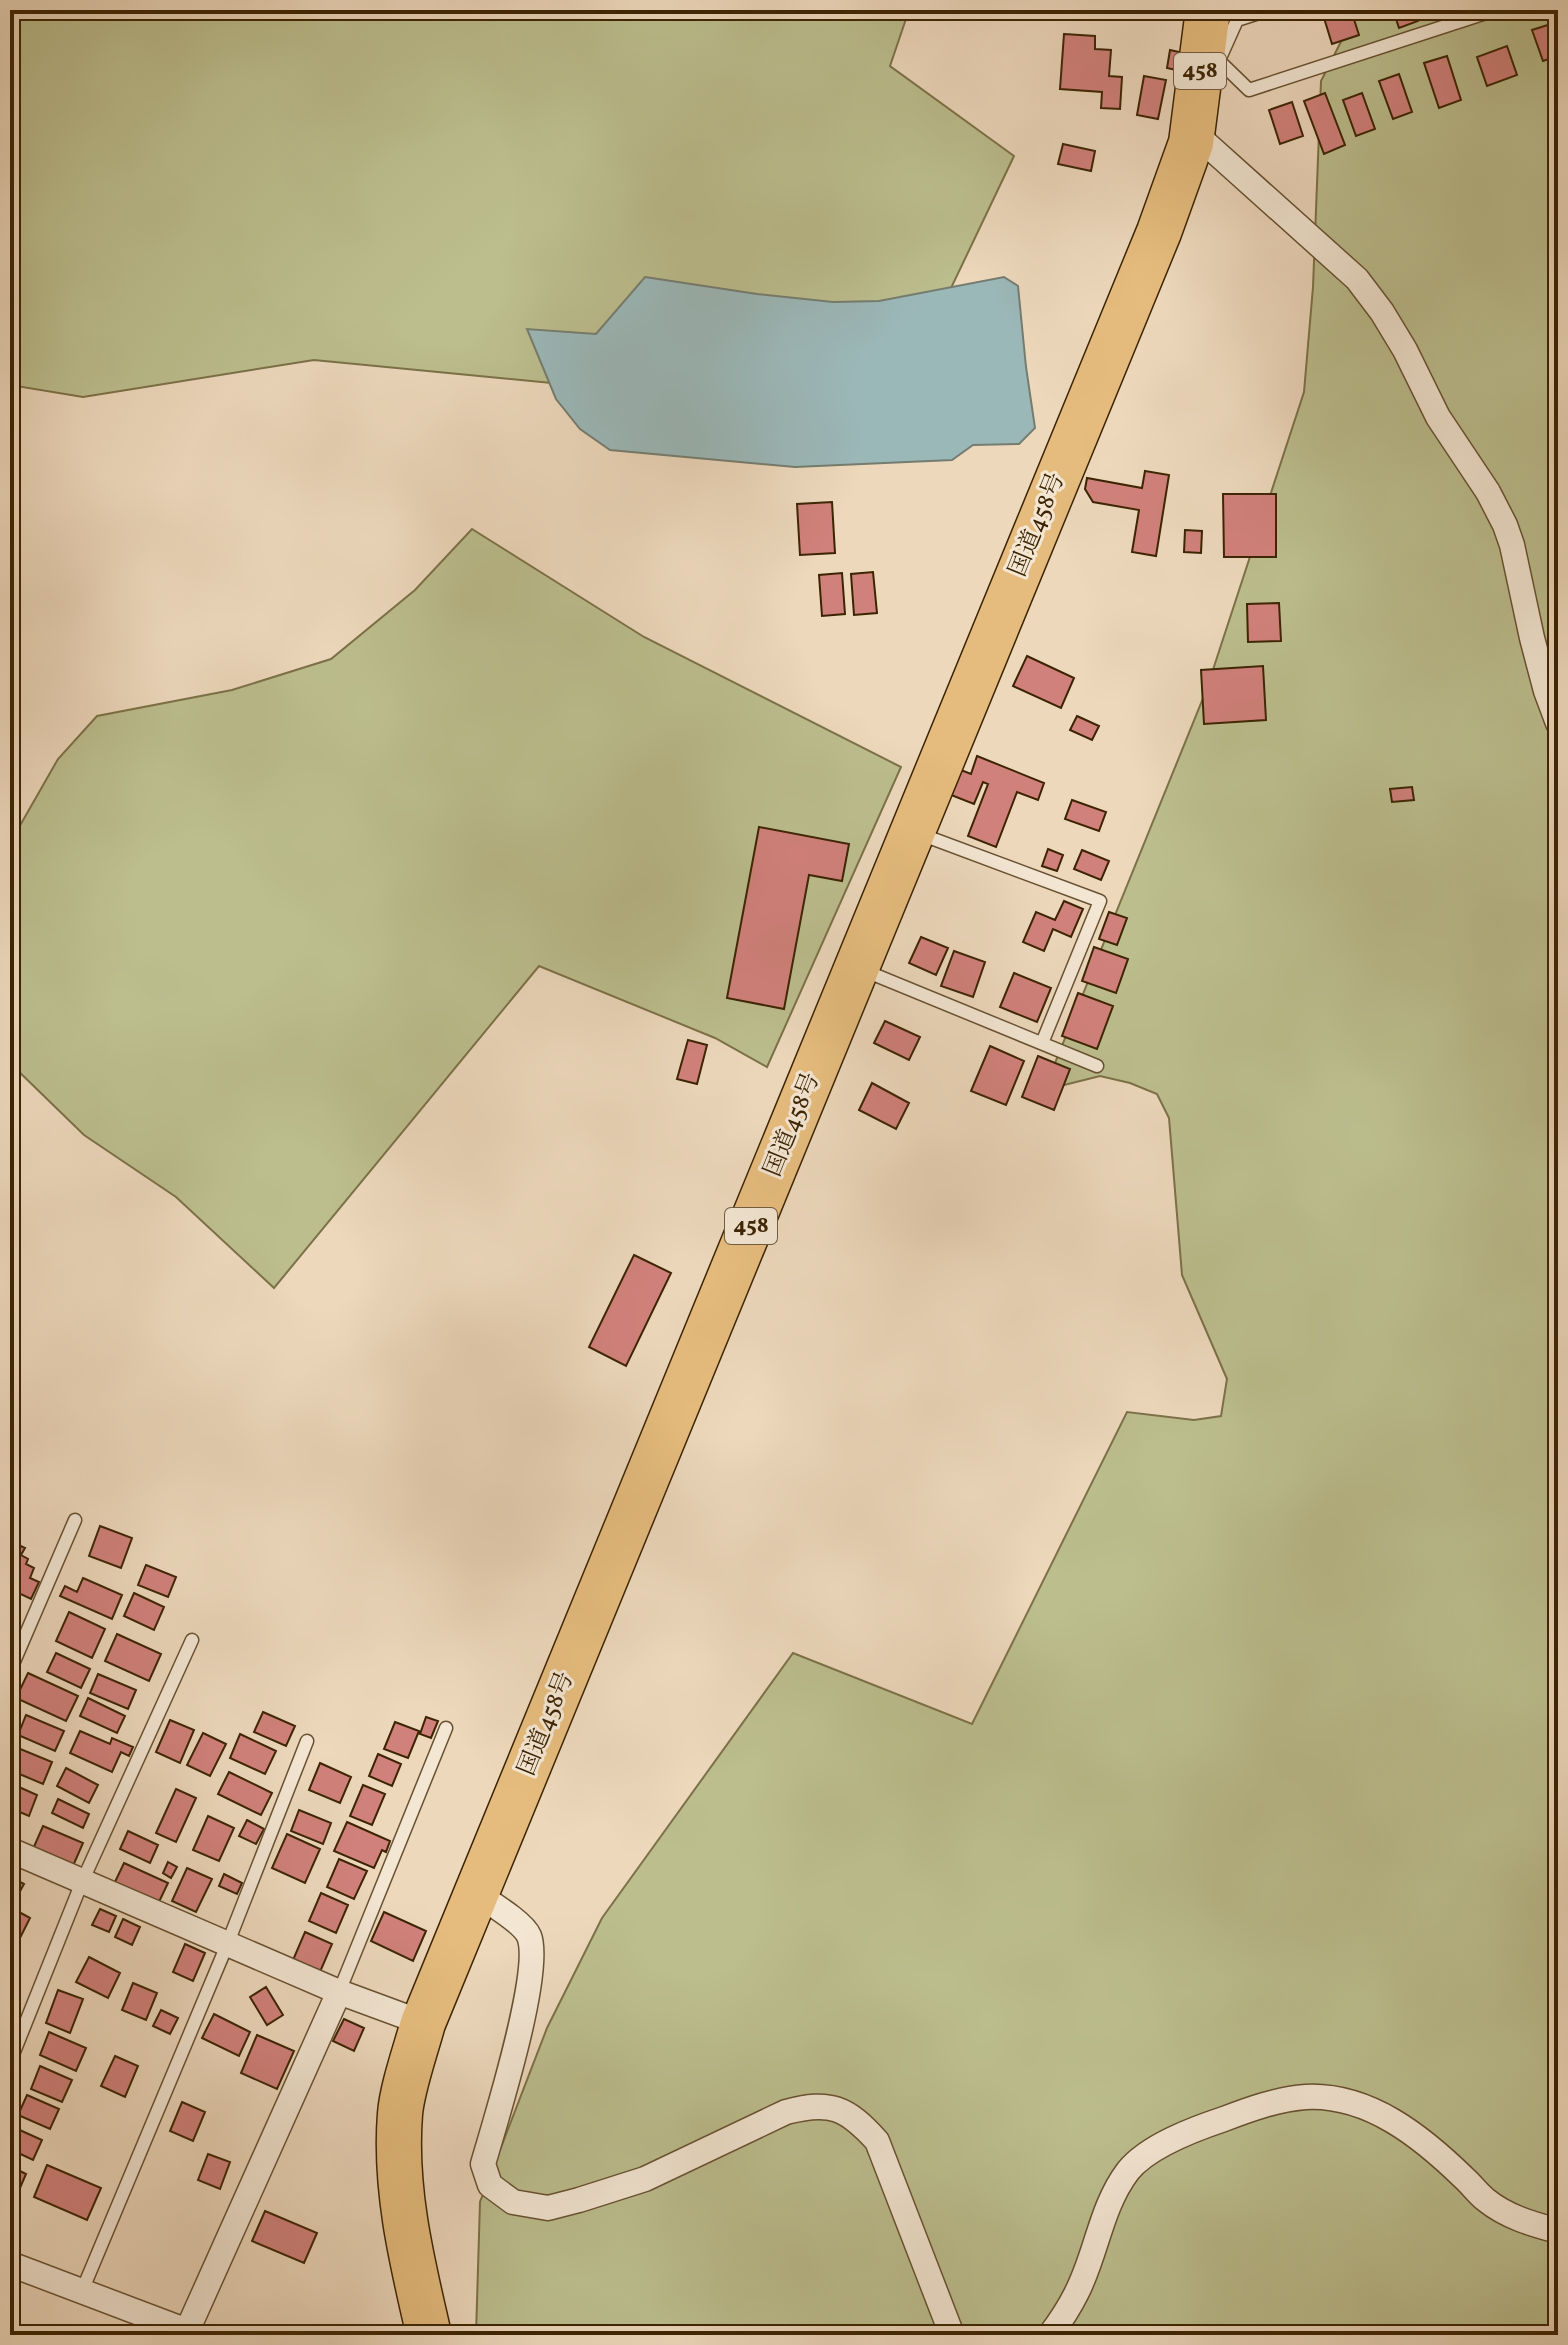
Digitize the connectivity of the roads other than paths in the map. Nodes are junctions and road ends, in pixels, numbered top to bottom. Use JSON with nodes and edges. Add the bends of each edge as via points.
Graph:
{"nodes":[{"id":1,"x":1268,"y":10,"type":"edge"},
{"id":2,"x":1495,"y":10,"type":"edge"},
{"id":3,"x":1210,"y":39,"type":"edge"},
{"id":4,"x":1192,"y":131,"type":"junction"},
{"id":5,"x":1558,"y":723,"type":"edge"},
{"id":6,"x":913,"y":831,"type":"junction"},
{"id":7,"x":857,"y":967,"type":"junction"},
{"id":8,"x":1042,"y":1043,"type":"junction"},
{"id":9,"x":1097,"y":1066,"type":"dead end"},
{"id":10,"x":75,"y":1520,"type":"dead end"},
{"id":11,"x":192,"y":1640,"type":"dead end"},
{"id":12,"x":10,"y":1671,"type":"edge"},
{"id":13,"x":446,"y":1728,"type":"dead end"},
{"id":14,"x":307,"y":1741,"type":"dead end"},
{"id":15,"x":10,"y":1850,"type":"edge"},
{"id":16,"x":82,"y":1882,"type":"junction"},
{"id":17,"x":477,"y":1894,"type":"junction"},
{"id":18,"x":227,"y":1945,"type":"junction"},
{"id":19,"x":339,"y":1992,"type":"junction"},
{"id":20,"x":423,"y":2023,"type":"junction"},
{"id":21,"x":10,"y":2062,"type":"edge"},
{"id":22,"x":1558,"y":2231,"type":"edge"},
{"id":23,"x":10,"y":2264,"type":"edge"},
{"id":24,"x":82,"y":2291,"type":"junction"},
{"id":25,"x":429,"y":2335,"type":"edge"},
{"id":26,"x":952,"y":2335,"type":"edge"},
{"id":27,"x":1050,"y":2335,"type":"edge"}],
"edges":[{"from":1,"to":3,"type":"lane","via":[[1237,20]]},
{"from":2,"to":3,"type":"lane","via":[[1249,90]]},
{"from":3,"to":4,"type":"highway","name":"国道458号","number":"458"},
{"from":4,"to":5,"type":"street","via":[[1357,279],[1382,312],[1438,417],[1505,525]]},
{"from":4,"to":6,"type":"highway","name":"国道458号","number":"458","via":[[1159,232]]},
{"from":6,"to":7,"type":"highway","name":"国道458号","number":"458"},
{"from":6,"to":8,"type":"lane","via":[[1100,901]]},
{"from":7,"to":8,"type":"lane"},
{"from":7,"to":17,"type":"highway","name":"国道458号","number":"458"},
{"from":8,"to":9,"type":"lane"},
{"from":10,"to":12,"type":"lane"},
{"from":11,"to":16,"type":"lane"},
{"from":13,"to":19,"type":"lane"},
{"from":14,"to":18,"type":"lane"},
{"from":15,"to":16,"type":"street"},
{"from":16,"to":18,"type":"street"},
{"from":16,"to":21,"type":"lane"},
{"from":17,"to":20,"type":"highway","name":"国道458号","number":"458"},
{"from":17,"to":26,"type":"street","via":[[529,1934],[533,1955],[528,1997],[483,2164],[490,2185],[513,2202],[548,2208],[645,2179],[786,2112],[810,2105],[837,2108],[858,2120],[877,2141]]},
{"from":18,"to":19,"type":"street"},
{"from":18,"to":24,"type":"lane"},
{"from":19,"to":20,"type":"street"},
{"from":19,"to":24,"type":"street","via":[[187,2331]]},
{"from":20,"to":25,"type":"highway","name":"国道458号","number":"458","via":[[400,2111],[400,2183]]},
{"from":22,"to":27,"type":"street","via":[[1512,2217],[1415,2135],[1381,2114],[1343,2100],[1306,2097],[1201,2126],[1130,2168],[1110,2199],[1077,2293]]},
{"from":23,"to":24,"type":"street"}]}
